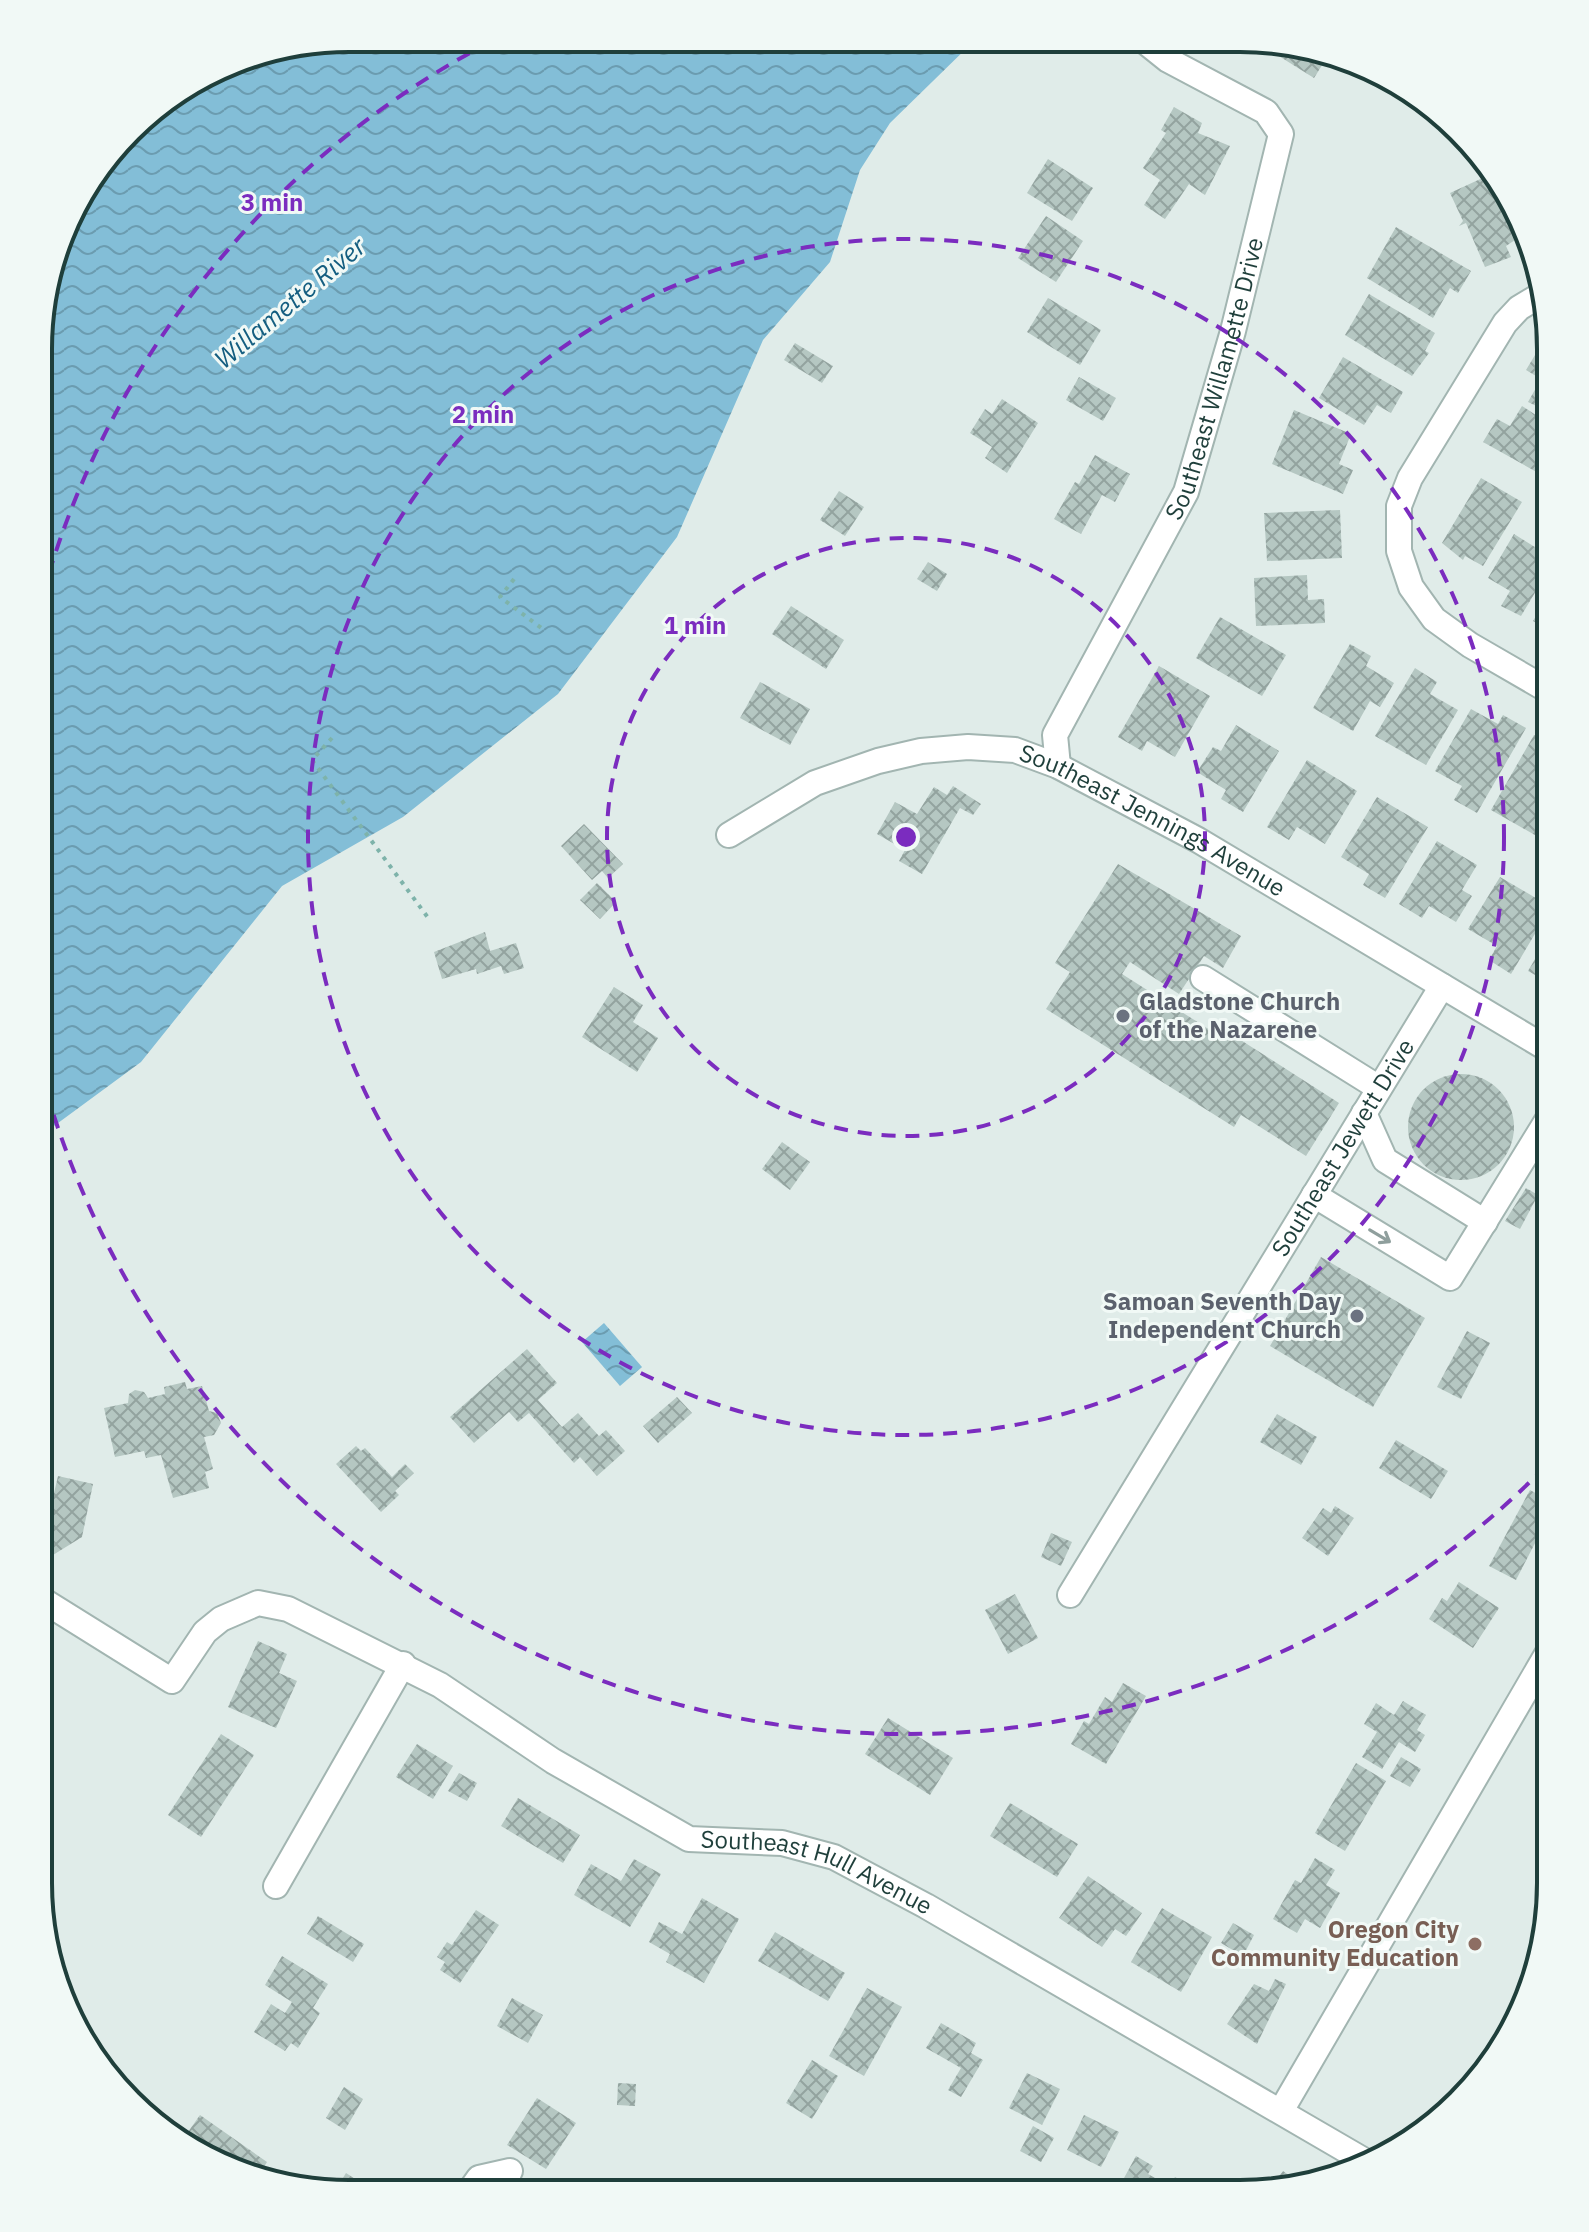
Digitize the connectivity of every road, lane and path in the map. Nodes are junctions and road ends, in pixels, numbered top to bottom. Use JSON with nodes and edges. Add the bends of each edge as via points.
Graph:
{"nodes":[{"id":1,"x":1158,"y":52,"type":"edge"},
{"id":2,"x":1532,"y":300,"type":"edge"},
{"id":3,"x":514,"y":579,"type":"dead end"},
{"id":4,"x":544,"y":630,"type":"dead end"},
{"id":5,"x":1537,"y":683,"type":"edge"},
{"id":6,"x":332,"y":738,"type":"dead end"},
{"id":7,"x":1058,"y":766,"type":"junction"},
{"id":8,"x":729,"y":835,"type":"dead end"},
{"id":9,"x":429,"y":919,"type":"dead end"},
{"id":10,"x":1203,"y":978,"type":"dead end"},
{"id":11,"x":1442,"y":986,"type":"junction"},
{"id":12,"x":1537,"y":1043,"type":"edge"},
{"id":13,"x":1379,"y":1088,"type":"junction"},
{"id":14,"x":1364,"y":1113,"type":"junction"},
{"id":15,"x":1537,"y":1137,"type":"edge"},
{"id":16,"x":1314,"y":1195,"type":"junction"},
{"id":17,"x":1485,"y":1222,"type":"junction"},
{"id":18,"x":1070,"y":1595,"type":"dead end"},
{"id":19,"x":52,"y":1606,"type":"edge"},
{"id":20,"x":403,"y":1664,"type":"junction"},
{"id":21,"x":1537,"y":1671,"type":"edge"},
{"id":22,"x":276,"y":1886,"type":"dead end"},
{"id":23,"x":1281,"y":2111,"type":"junction"},
{"id":24,"x":1356,"y":2156,"type":"edge"},
{"id":25,"x":510,"y":2171,"type":"dead end"},
{"id":26,"x":478,"y":2180,"type":"edge"}],
"edges":[{"from":1,"to":7,"type":"street","name":"Southeast Willamette Drive","via":[[1266,112],[1281,134],[1233,331],[1186,492],[1055,735]]},
{"from":2,"to":5,"type":"street","via":[[1505,323],[1410,478],[1399,506],[1399,551],[1411,587],[1434,619]]},
{"from":3,"to":4,"type":"path","via":[[500,597]]},
{"from":6,"to":9,"type":"path","via":[[312,760]]},
{"from":7,"to":8,"type":"street","name":"Southeast Jennings Avenue","via":[[1015,750],[921,751],[815,783]]},
{"from":7,"to":11,"type":"street","name":"Southeast Jennings Avenue","via":[[1198,840]]},
{"from":10,"to":13,"type":"street"},
{"from":11,"to":12,"type":"street","name":"Southeast Jennings Avenue"},
{"from":11,"to":13,"type":"street","name":"Southeast Jewett Drive"},
{"from":13,"to":14,"type":"street","name":"Southeast Jewett Drive"},
{"from":14,"to":16,"type":"street","name":"Southeast Jewett Drive"},
{"from":14,"to":17,"type":"street","via":[[1385,1160]]},
{"from":15,"to":17,"type":"street"},
{"from":16,"to":17,"type":"street","one_way":true,"via":[[1450,1278]]},
{"from":16,"to":18,"type":"street","name":"Southeast Jewett Drive"},
{"from":19,"to":20,"type":"street","name":"Southeast Hull Avenue","via":[[172,1681],[205,1632],[258,1603],[288,1609]]},
{"from":20,"to":22,"type":"street"},
{"from":20,"to":23,"type":"street","name":"Southeast Hull Avenue","via":[[553,1761],[689,1839],[782,1843],[834,1857]]},
{"from":21,"to":23,"type":"street"},
{"from":23,"to":24,"type":"street","name":"Southeast Hull Avenue"},
{"from":25,"to":26,"type":"street"}]}
